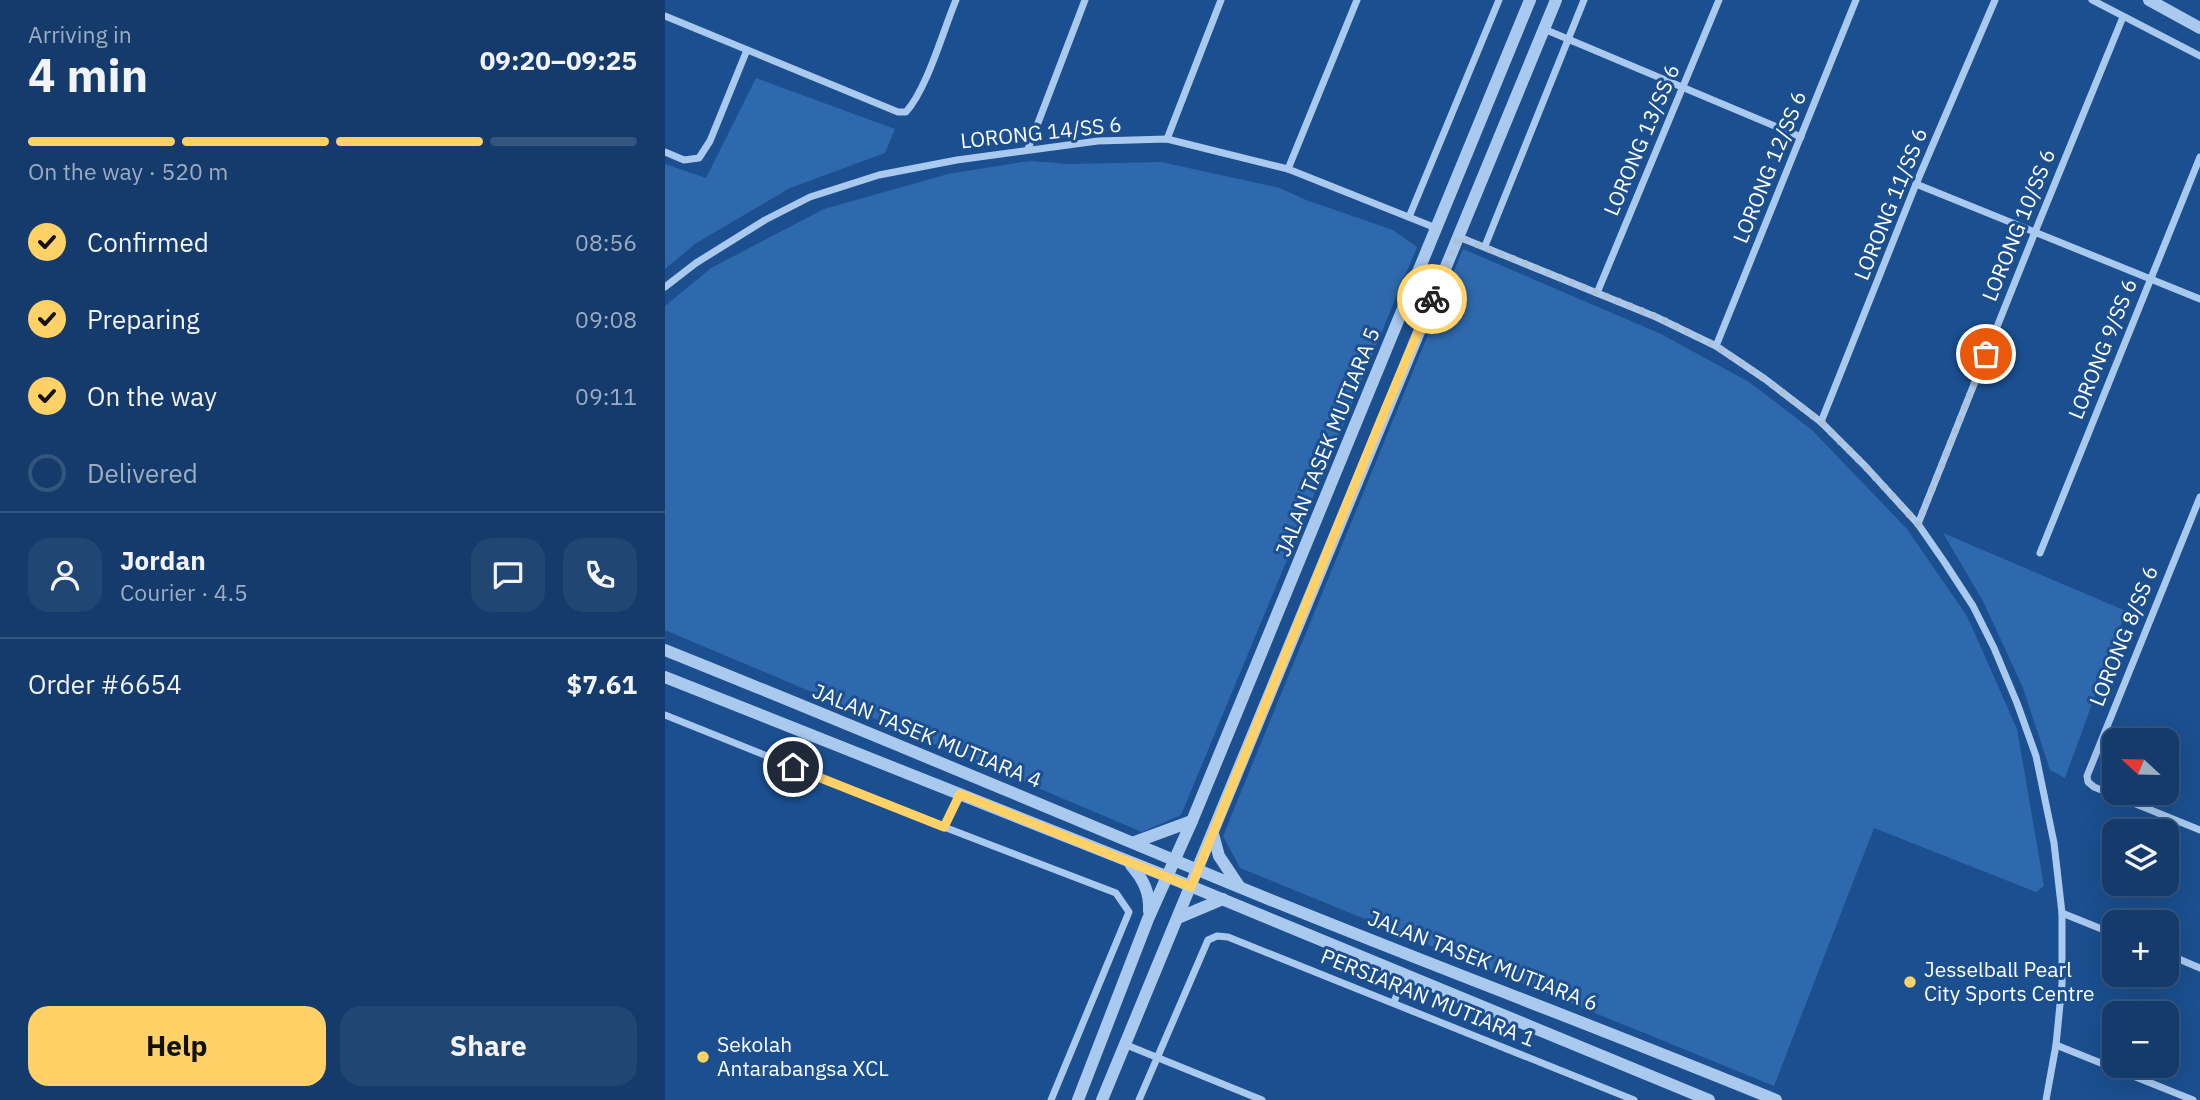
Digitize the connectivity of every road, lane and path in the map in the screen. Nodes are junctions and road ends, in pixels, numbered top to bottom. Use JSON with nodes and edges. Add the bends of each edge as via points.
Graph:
{"nodes":[{"id":1,"x":945,"y":0,"type":"edge"},
{"id":2,"x":1085,"y":0,"type":"edge"},
{"id":3,"x":1221,"y":0,"type":"edge"},
{"id":4,"x":1357,"y":0,"type":"edge"},
{"id":5,"x":1499,"y":0,"type":"edge"},
{"id":6,"x":1530,"y":0,"type":"edge"},
{"id":7,"x":1556,"y":0,"type":"edge"},
{"id":8,"x":1584,"y":0,"type":"edge"},
{"id":9,"x":1719,"y":0,"type":"edge"},
{"id":10,"x":1856,"y":0,"type":"edge"},
{"id":11,"x":1995,"y":0,"type":"edge"},
{"id":12,"x":2092,"y":0,"type":"edge"},
{"id":13,"x":2149,"y":0,"type":"edge"},
{"id":14,"x":955,"y":2,"type":"edge"},
{"id":15,"x":665,"y":16,"type":"edge"},
{"id":16,"x":2123,"y":18,"type":"junction"},
{"id":17,"x":2200,"y":28,"type":"edge"},
{"id":18,"x":1545,"y":30,"type":"junction"},
{"id":19,"x":1564,"y":38,"type":"junction"},
{"id":20,"x":747,"y":50,"type":"junction"},
{"id":21,"x":2200,"y":56,"type":"edge"},
{"id":22,"x":1683,"y":88,"type":"junction"},
{"id":23,"x":1801,"y":137,"type":"junction"},
{"id":24,"x":1167,"y":139,"type":"junction"},
{"id":25,"x":1028,"y":149,"type":"junction"},
{"id":26,"x":665,"y":152,"type":"edge"},
{"id":27,"x":2200,"y":157,"type":"edge"},
{"id":28,"x":1288,"y":169,"type":"junction"},
{"id":29,"x":1916,"y":184,"type":"junction"},
{"id":30,"x":1409,"y":217,"type":"junction"},
{"id":31,"x":1436,"y":228,"type":"junction"},
{"id":32,"x":2035,"y":232,"type":"junction"},
{"id":33,"x":1459,"y":237,"type":"junction"},
{"id":34,"x":1485,"y":246,"type":"junction"},
{"id":35,"x":2150,"y":278,"type":"junction"},
{"id":36,"x":665,"y":286,"type":"edge"},
{"id":37,"x":1597,"y":293,"type":"junction"},
{"id":38,"x":2200,"y":299,"type":"edge"},
{"id":39,"x":1716,"y":346,"type":"junction"},
{"id":40,"x":1363,"y":409,"type":"junction"},
{"id":41,"x":1383,"y":415,"type":"junction"},
{"id":42,"x":1821,"y":422,"type":"junction"},
{"id":43,"x":2200,"y":497,"type":"edge"},
{"id":44,"x":1918,"y":524,"type":"junction"},
{"id":45,"x":2040,"y":553,"type":"dead end"},
{"id":46,"x":665,"y":650,"type":"edge"},
{"id":47,"x":665,"y":677,"type":"edge"},
{"id":48,"x":799,"y":704,"type":"junction"},
{"id":49,"x":665,"y":715,"type":"edge"},
{"id":50,"x":790,"y":727,"type":"junction"},
{"id":51,"x":960,"y":794,"type":"junction"},
{"id":52,"x":1192,"y":821,"type":"junction"},
{"id":53,"x":944,"y":827,"type":"junction"},
{"id":54,"x":2200,"y":830,"type":"edge"},
{"id":55,"x":1213,"y":834,"type":"junction"},
{"id":56,"x":1135,"y":842,"type":"junction"},
{"id":57,"x":1174,"y":860,"type":"junction"},
{"id":58,"x":1129,"y":863,"type":"junction"},
{"id":59,"x":1197,"y":869,"type":"junction"},
{"id":60,"x":1166,"y":876,"type":"junction"},
{"id":61,"x":1191,"y":887,"type":"junction"},
{"id":62,"x":1239,"y":887,"type":"junction"},
{"id":63,"x":1223,"y":899,"type":"junction"},
{"id":64,"x":2063,"y":913,"type":"junction"},
{"id":65,"x":1178,"y":918,"type":"junction"},
{"id":66,"x":1148,"y":919,"type":"junction"},
{"id":67,"x":2102,"y":928,"type":"edge"},
{"id":68,"x":2179,"y":959,"type":"edge"},
{"id":69,"x":2200,"y":968,"type":"edge"},
{"id":70,"x":1406,"y":973,"type":"junction"},
{"id":71,"x":1394,"y":1002,"type":"junction"},
{"id":72,"x":1600,"y":1028,"type":"junction"},
{"id":73,"x":1124,"y":1044,"type":"junction"},
{"id":74,"x":2056,"y":1045,"type":"junction"},
{"id":75,"x":1590,"y":1051,"type":"junction"},
{"id":76,"x":1157,"y":1057,"type":"junction"},
{"id":77,"x":1051,"y":1100,"type":"edge"},
{"id":78,"x":1077,"y":1100,"type":"edge"},
{"id":79,"x":1102,"y":1100,"type":"edge"},
{"id":80,"x":1139,"y":1100,"type":"edge"},
{"id":81,"x":1262,"y":1100,"type":"edge"},
{"id":82,"x":1634,"y":1100,"type":"edge"},
{"id":83,"x":1709,"y":1100,"type":"edge"},
{"id":84,"x":1776,"y":1100,"type":"edge"},
{"id":85,"x":2046,"y":1100,"type":"edge"},
{"id":86,"x":2193,"y":1100,"type":"edge"}],
"edges":[{"from":1,"to":14,"type":"street"},
{"from":2,"to":25,"type":"street"},
{"from":3,"to":24,"type":"street"},
{"from":4,"to":28,"type":"street"},
{"from":5,"to":30,"type":"street"},
{"from":6,"to":31,"type":"street","name":"JALAN TASEK MUTIARA 5"},
{"from":7,"to":18,"type":"street","name":"JALAN TASEK MUTIARA 5"},
{"from":8,"to":19,"type":"street"},
{"from":9,"to":22,"type":"street","name":"LORONG 13/SS 6"},
{"from":10,"to":23,"type":"street","name":"LORONG 12/SS 6"},
{"from":11,"to":29,"type":"street","name":"LORONG 11/SS 6"},
{"from":12,"to":16,"type":"street"},
{"from":13,"to":17,"type":"street"},
{"from":14,"to":20,"type":"street","via":[[907,112]]},
{"from":15,"to":20,"type":"street"},
{"from":16,"to":21,"type":"street"},
{"from":16,"to":32,"type":"street","name":"LORONG 10/SS 6"},
{"from":18,"to":19,"type":"street"},
{"from":18,"to":33,"type":"street","name":"JALAN TASEK MUTIARA 5"},
{"from":19,"to":22,"type":"street"},
{"from":19,"to":34,"type":"street"},
{"from":20,"to":26,"type":"street","via":[[711,141],[699,158],[684,160]]},
{"from":22,"to":23,"type":"street"},
{"from":22,"to":37,"type":"street","name":"LORONG 13/SS 6"},
{"from":23,"to":39,"type":"street","name":"LORONG 12/SS 6"},
{"from":24,"to":25,"type":"street","name":"LORONG 14/SS 6"},
{"from":24,"to":28,"type":"street","name":"LORONG 14/SS 6"},
{"from":25,"to":36,"type":"street","name":"LORONG 14/SS 6","via":[[879,175],[810,197],[765,220]]},
{"from":27,"to":35,"type":"street","name":"LORONG 9/SS 6"},
{"from":28,"to":30,"type":"street","name":"LORONG 14/SS 6"},
{"from":29,"to":32,"type":"street"},
{"from":29,"to":42,"type":"street","name":"LORONG 11/SS 6"},
{"from":30,"to":31,"type":"street","name":"LORONG 14/SS 6"},
{"from":31,"to":40,"type":"street","name":"JALAN TASEK MUTIARA 5"},
{"from":32,"to":35,"type":"street"},
{"from":32,"to":44,"type":"street","name":"LORONG 10/SS 6"},
{"from":33,"to":34,"type":"street"},
{"from":33,"to":41,"type":"street","name":"JALAN TASEK MUTIARA 5"},
{"from":34,"to":37,"type":"street"},
{"from":35,"to":38,"type":"street"},
{"from":35,"to":45,"type":"street","name":"LORONG 9/SS 6"},
{"from":37,"to":39,"type":"street"},
{"from":39,"to":42,"type":"street"},
{"from":40,"to":41,"type":"street"},
{"from":40,"to":52,"type":"street","name":"JALAN TASEK MUTIARA 5"},
{"from":41,"to":55,"type":"street","name":"JALAN TASEK MUTIARA 5"},
{"from":42,"to":44,"type":"street"},
{"from":43,"to":54,"type":"street","name":"LORONG 8/SS 6","via":[[2087,776],[2094,787]]},
{"from":44,"to":64,"type":"street","via":[[1973,606],[2021,713],[2036,756]]},
{"from":46,"to":48,"type":"street","name":"JALAN TASEK MUTIARA 4"},
{"from":47,"to":50,"type":"street","name":"JALAN TASEK MUTIARA 4"},
{"from":48,"to":50,"type":"street"},
{"from":48,"to":56,"type":"street","name":"JALAN TASEK MUTIARA 4"},
{"from":49,"to":53,"type":"street"},
{"from":50,"to":51,"type":"street","name":"JALAN TASEK MUTIARA 4"},
{"from":51,"to":53,"type":"street"},
{"from":51,"to":58,"type":"street","name":"JALAN TASEK MUTIARA 4"},
{"from":52,"to":56,"type":"street"},
{"from":52,"to":57,"type":"street","name":"JALAN TASEK MUTIARA 5"},
{"from":53,"to":77,"type":"street","via":[[1116,893],[1129,912]]},
{"from":55,"to":59,"type":"street","name":"JALAN TASEK MUTIARA 5"},
{"from":55,"to":62,"type":"street","via":[[1219,856]]},
{"from":56,"to":57,"type":"street","name":"JALAN TASEK MUTIARA 4"},
{"from":57,"to":59,"type":"street","name":"JALAN TASEK MUTIARA 6"},
{"from":57,"to":60,"type":"street","name":"JALAN TASEK MUTIARA 5"},
{"from":58,"to":60,"type":"street","name":"JALAN TASEK MUTIARA 4"},
{"from":58,"to":66,"type":"street","via":[[1146,886]]},
{"from":59,"to":61,"type":"street","name":"JALAN TASEK MUTIARA 5"},
{"from":59,"to":62,"type":"street","name":"JALAN TASEK MUTIARA 6"},
{"from":60,"to":61,"type":"street","name":"JALAN TASEK MUTIARA 6"},
{"from":60,"to":66,"type":"street","name":"JALAN TASEK MUTIARA 5"},
{"from":61,"to":63,"type":"street","name":"JALAN TASEK MUTIARA 6"},
{"from":61,"to":65,"type":"street","name":"JALAN TASEK MUTIARA 5"},
{"from":62,"to":72,"type":"street","name":"JALAN TASEK MUTIARA 6"},
{"from":63,"to":65,"type":"street"},
{"from":63,"to":70,"type":"street","name":"JALAN TASEK MUTIARA 6"},
{"from":64,"to":67,"type":"street"},
{"from":64,"to":74,"type":"street"},
{"from":65,"to":73,"type":"street","name":"JALAN TASEK MUTIARA 5"},
{"from":66,"to":78,"type":"street","name":"JALAN TASEK MUTIARA 5"},
{"from":68,"to":69,"type":"street"},
{"from":70,"to":71,"type":"street"},
{"from":70,"to":75,"type":"street","name":"JALAN TASEK MUTIARA 6"},
{"from":71,"to":76,"type":"street","name":"PERSIARAN MUTIARA 1","via":[[1217,936],[1208,940]]},
{"from":71,"to":82,"type":"street","name":"PERSIARAN MUTIARA 1"},
{"from":72,"to":75,"type":"street"},
{"from":72,"to":84,"type":"street","name":"JALAN TASEK MUTIARA 6"},
{"from":73,"to":76,"type":"street"},
{"from":73,"to":79,"type":"street","name":"JALAN TASEK MUTIARA 5"},
{"from":74,"to":85,"type":"street"},
{"from":74,"to":86,"type":"street"},
{"from":75,"to":83,"type":"street","name":"JALAN TASEK MUTIARA 6"},
{"from":76,"to":80,"type":"street"},
{"from":76,"to":81,"type":"street"}]}
